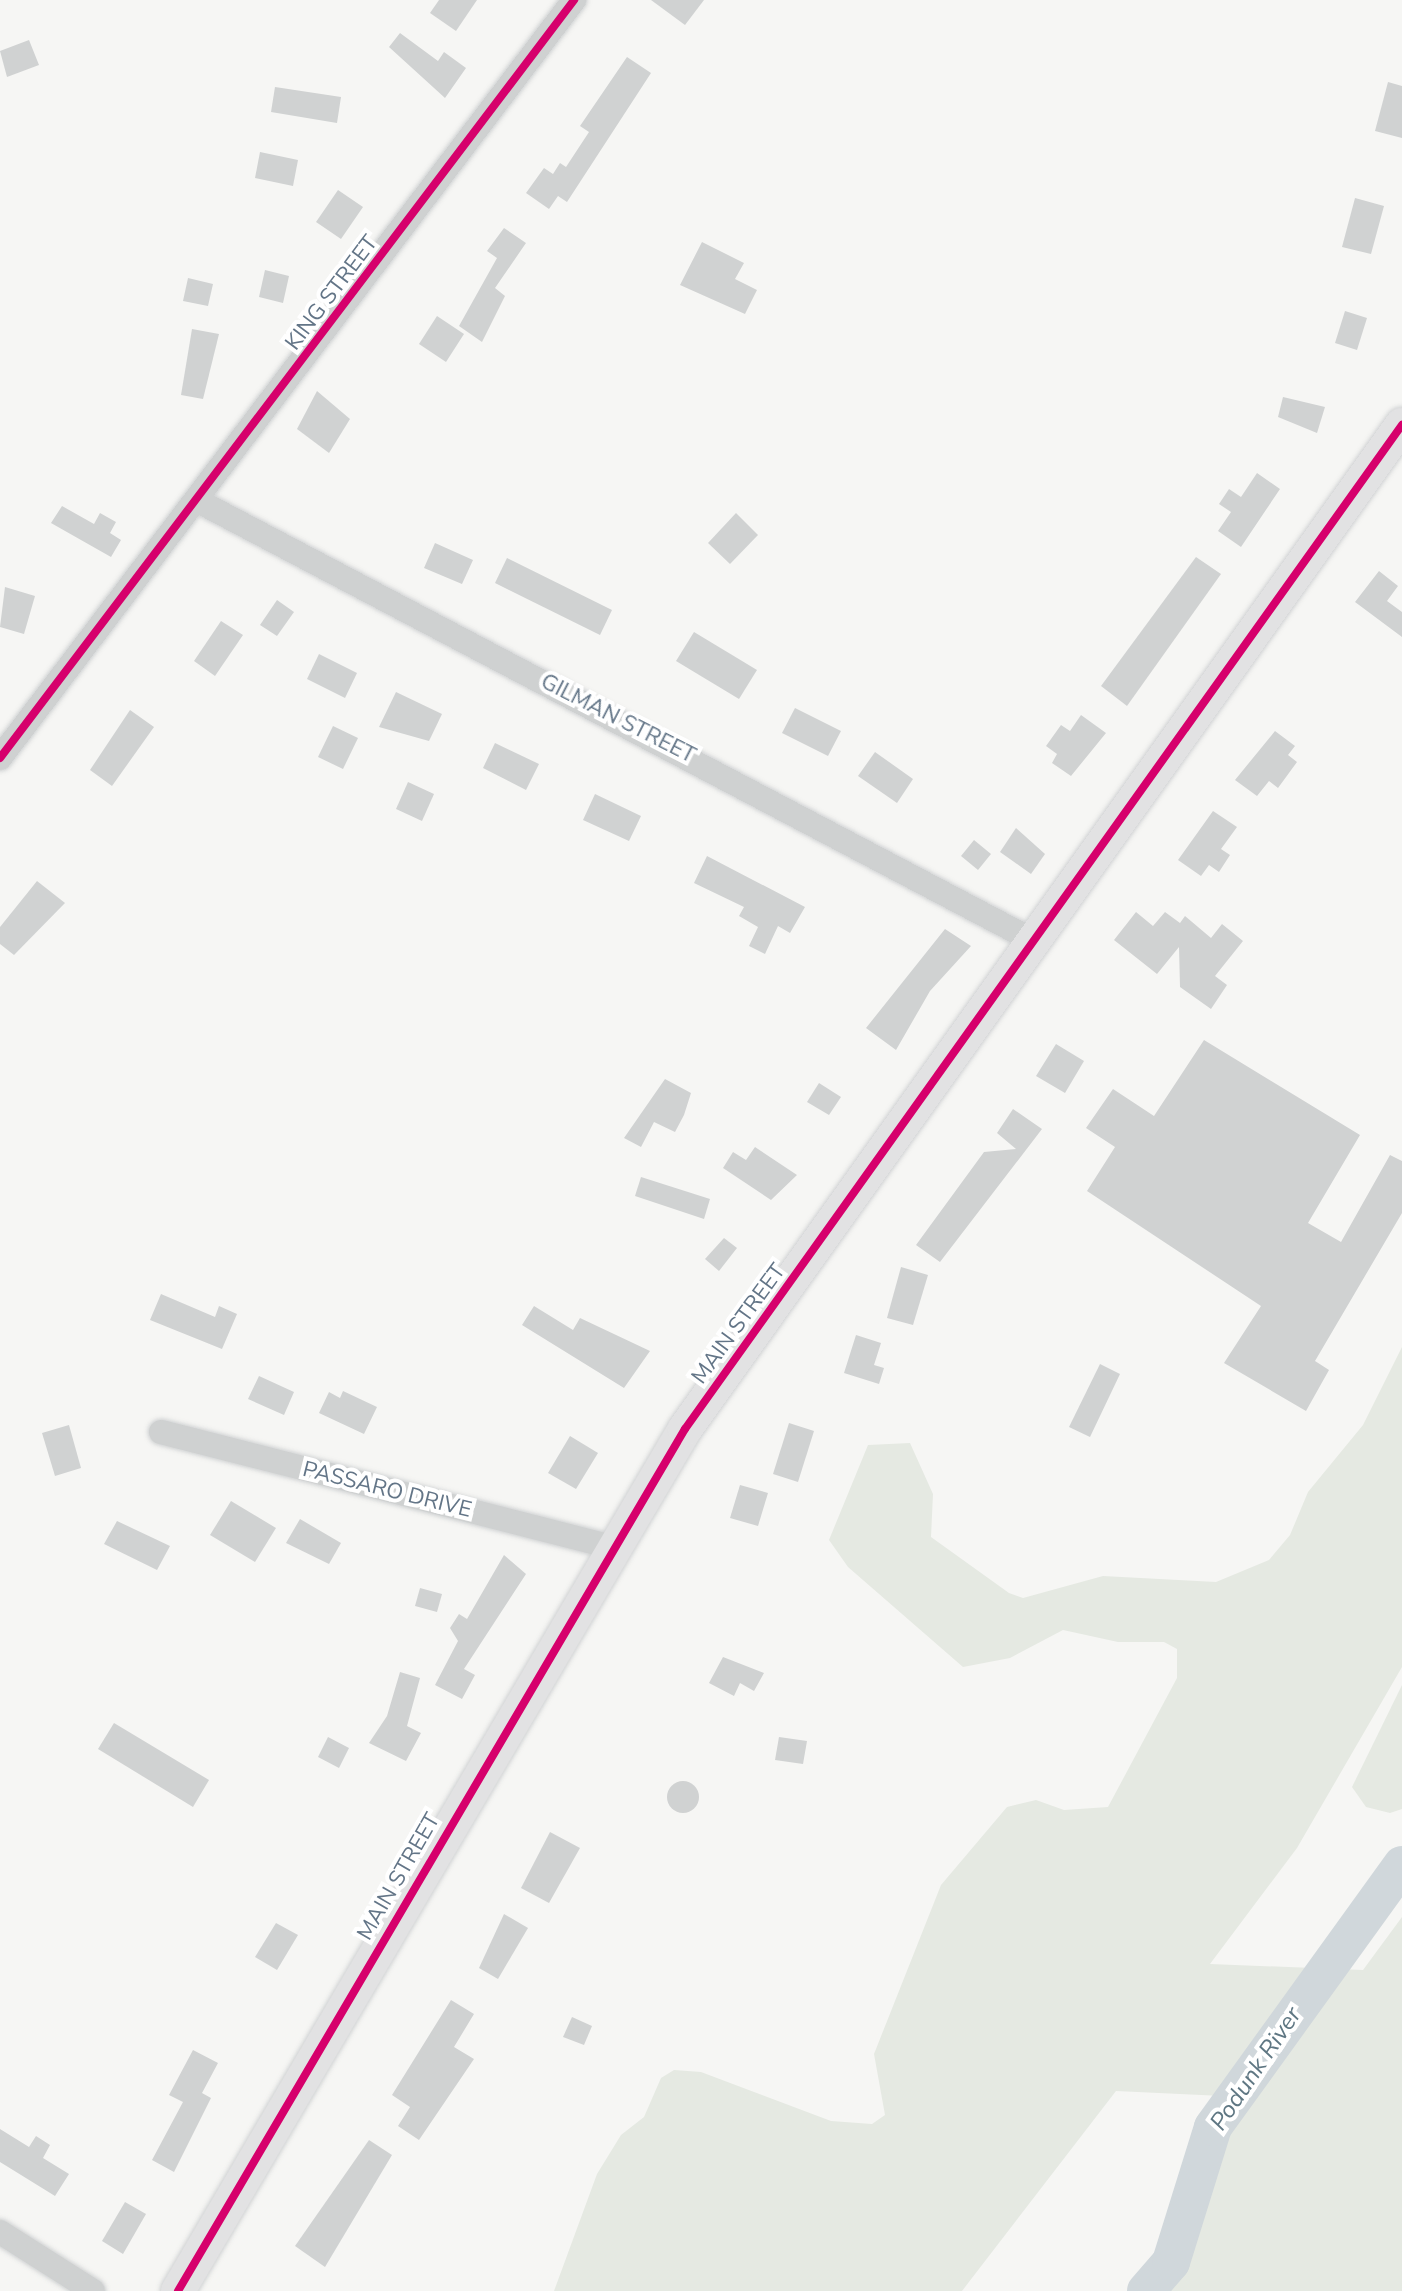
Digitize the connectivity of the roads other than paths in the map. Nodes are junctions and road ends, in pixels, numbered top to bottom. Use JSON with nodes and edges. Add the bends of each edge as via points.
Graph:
{"nodes":[{"id":1,"x":574,"y":0,"type":"edge"},
{"id":2,"x":1402,"y":425,"type":"edge"},
{"id":3,"x":198,"y":501,"type":"junction"},
{"id":4,"x":0,"y":758,"type":"edge"},
{"id":5,"x":1036,"y":942,"type":"junction"},
{"id":6,"x":161,"y":1432,"type":"dead end"},
{"id":7,"x":613,"y":1547,"type":"junction"},
{"id":8,"x":0,"y":2232,"type":"edge"},
{"id":9,"x":93,"y":2291,"type":"edge"},
{"id":10,"x":178,"y":2291,"type":"edge"}],
"edges":[{"from":1,"to":3,"type":"street","name":"KING STREET"},
{"from":2,"to":5,"type":"street","name":"MAIN STREET"},
{"from":3,"to":4,"type":"street","name":"KING STREET"},
{"from":3,"to":5,"type":"street","name":"GILMAN STREET"},
{"from":5,"to":7,"type":"street","name":"MAIN STREET","via":[[685,1429]]},
{"from":6,"to":7,"type":"street","name":"PASSARO DRIVE"},
{"from":7,"to":10,"type":"street","name":"MAIN STREET"},
{"from":8,"to":9,"type":"street"}]}
